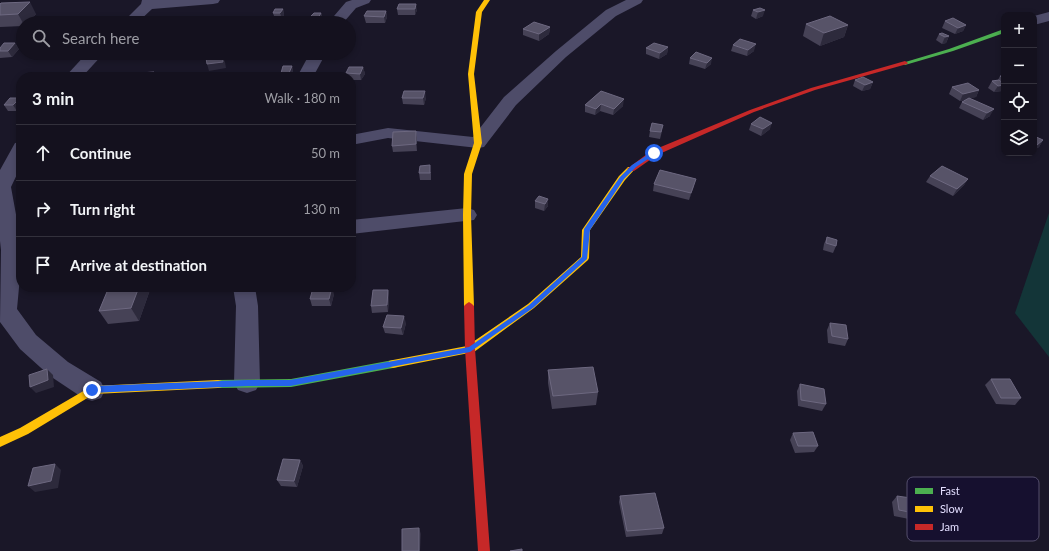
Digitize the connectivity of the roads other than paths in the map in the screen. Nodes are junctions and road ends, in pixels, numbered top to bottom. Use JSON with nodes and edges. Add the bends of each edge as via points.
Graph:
{"nodes":[{"id":1,"x":213,"y":0,"type":"edge"},
{"id":2,"x":364,"y":0,"type":"edge"},
{"id":3,"x":487,"y":0,"type":"edge"},
{"id":4,"x":636,"y":0,"type":"edge"},
{"id":5,"x":196,"y":1,"type":"edge"},
{"id":6,"x":149,"y":2,"type":"edge"},
{"id":7,"x":136,"y":16,"type":"edge"},
{"id":8,"x":341,"y":16,"type":"edge"},
{"id":9,"x":1049,"y":16,"type":"edge"},
{"id":10,"x":1037,"y":20,"type":"edge"},
{"id":11,"x":1001,"y":32,"type":"edge"},
{"id":12,"x":89,"y":60,"type":"edge"},
{"id":13,"x":314,"y":60,"type":"edge"},
{"id":14,"x":78,"y":72,"type":"edge"},
{"id":15,"x":308,"y":72,"type":"edge"},
{"id":16,"x":356,"y":139,"type":"edge"},
{"id":17,"x":478,"y":143,"type":"junction"},
{"id":18,"x":16,"y":156,"type":"edge"},
{"id":19,"x":1,"y":185,"type":"edge"},
{"id":20,"x":467,"y":215,"type":"junction"},
{"id":21,"x":356,"y":227,"type":"edge"},
{"id":22,"x":11,"y":251,"type":"edge"},
{"id":23,"x":245,"y":292,"type":"edge"},
{"id":24,"x":470,"y":349,"type":"junction"},
{"id":25,"x":247,"y":383,"type":"junction"},
{"id":26,"x":92,"y":390,"type":"junction"},
{"id":27,"x":0,"y":442,"type":"edge"},
{"id":28,"x":484,"y":551,"type":"edge"}],
"edges":[{"from":1,"to":5,"type":"street"},
{"from":2,"to":8,"type":"street","via":[[351,5]]},
{"from":3,"to":17,"type":"street","via":[[479,12],[471,74]]},
{"from":4,"to":17,"type":"street","via":[[611,13],[561,54],[510,101]]},
{"from":5,"to":6,"type":"street"},
{"from":6,"to":7,"type":"street"},
{"from":9,"to":10,"type":"street"},
{"from":11,"to":24,"type":"street","via":[[944,52],[813,89],[752,111],[654,153],[634,166],[622,178],[586,230],[585,258],[531,306]]},
{"from":12,"to":14,"type":"street"},
{"from":13,"to":15,"type":"street"},
{"from":16,"to":17,"type":"street","via":[[388,133]]},
{"from":17,"to":20,"type":"street","via":[[468,174]]},
{"from":18,"to":19,"type":"street"},
{"from":19,"to":22,"type":"street"},
{"from":20,"to":21,"type":"street"},
{"from":20,"to":24,"type":"street"},
{"from":22,"to":26,"type":"street","via":[[5,311],[28,342],[60,369]]},
{"from":23,"to":25,"type":"street"},
{"from":24,"to":25,"type":"street","via":[[290,383]]},
{"from":24,"to":28,"type":"street"},
{"from":25,"to":26,"type":"street"},
{"from":26,"to":27,"type":"street","via":[[24,431]]}]}
